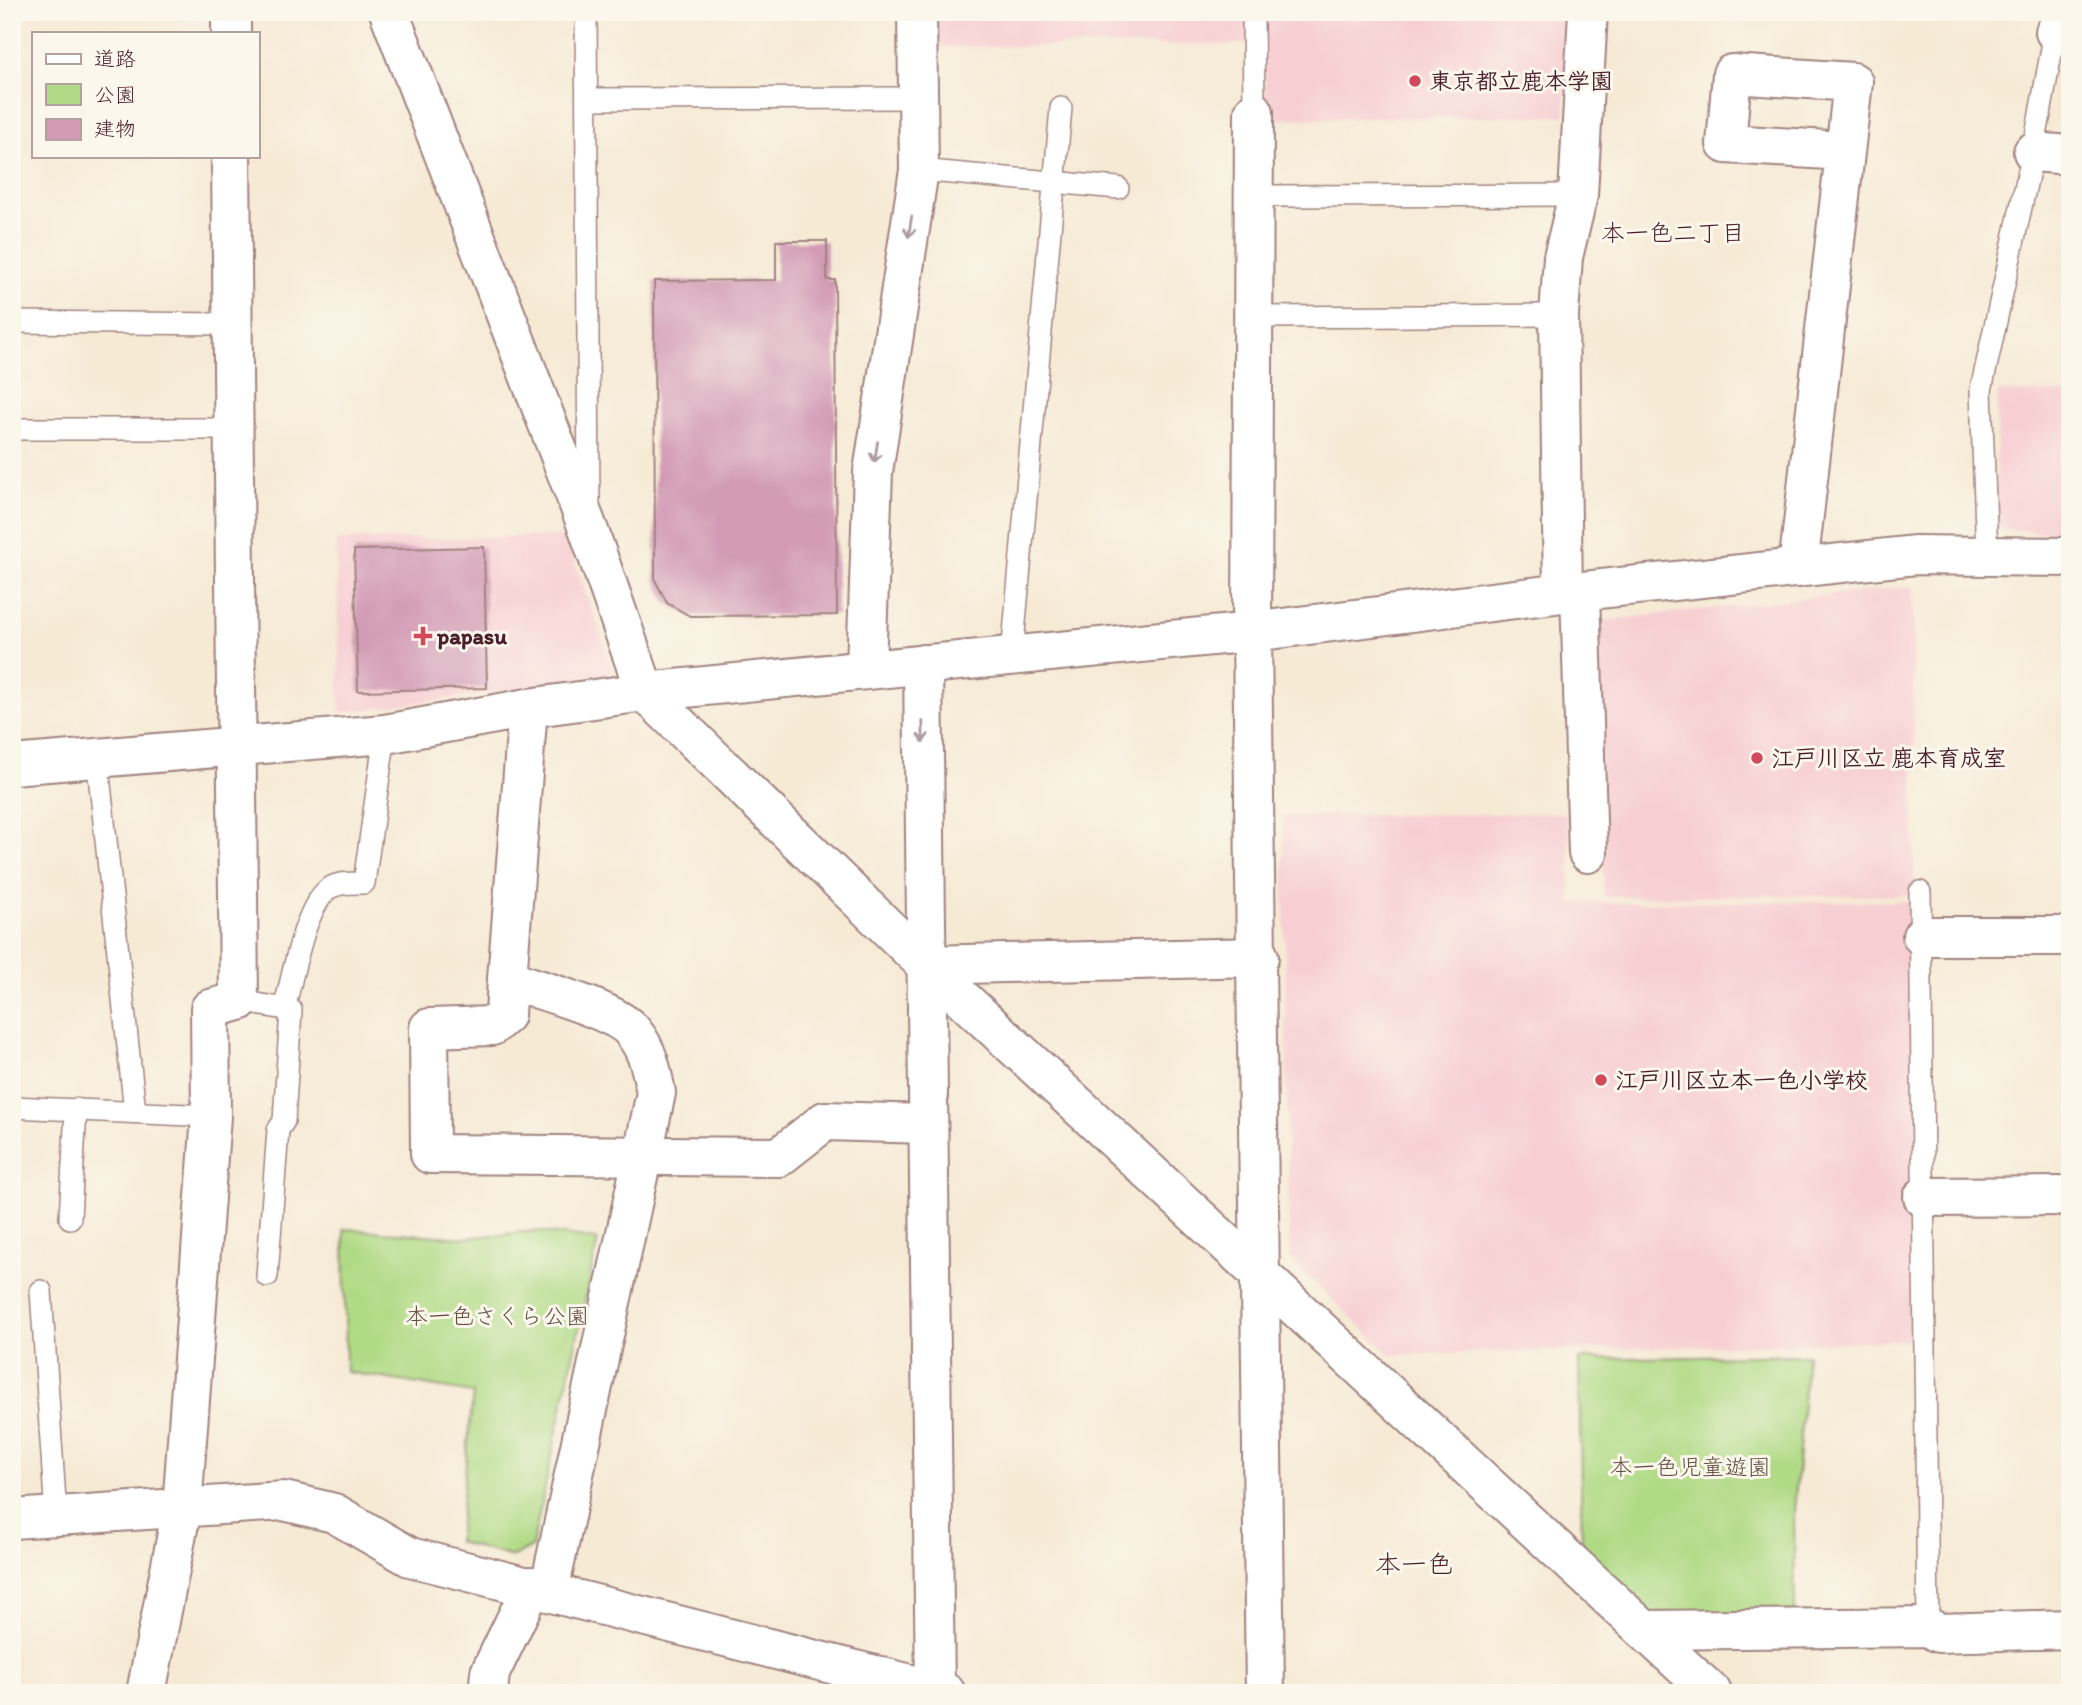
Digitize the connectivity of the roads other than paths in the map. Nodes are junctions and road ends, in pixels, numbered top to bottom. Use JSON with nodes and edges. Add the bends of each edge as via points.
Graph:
{"nodes":[{"id":1,"x":231,"y":12,"type":"edge"},
{"id":2,"x":388,"y":12,"type":"edge"},
{"id":3,"x":586,"y":12,"type":"edge"},
{"id":4,"x":917,"y":12,"type":"edge"},
{"id":5,"x":1254,"y":12,"type":"edge"},
{"id":6,"x":1588,"y":12,"type":"edge"},
{"id":7,"x":2060,"y":26,"type":"edge"},
{"id":8,"x":231,"y":32,"type":"edge"},
{"id":9,"x":918,"y":98,"type":"junction"},
{"id":10,"x":587,"y":99,"type":"junction"},
{"id":11,"x":1061,"y":108,"type":"dead end"},
{"id":12,"x":1254,"y":112,"type":"joint"},
{"id":13,"x":1845,"y":151,"type":"dead end"},
{"id":14,"x":2051,"y":153,"type":"edge"},
{"id":15,"x":231,"y":158,"type":"edge"},
{"id":16,"x":919,"y":170,"type":"junction"},
{"id":17,"x":1056,"y":182,"type":"junction"},
{"id":18,"x":1118,"y":188,"type":"dead end"},
{"id":19,"x":1578,"y":195,"type":"junction"},
{"id":20,"x":1255,"y":196,"type":"junction"},
{"id":21,"x":1559,"y":314,"type":"junction"},
{"id":22,"x":1255,"y":317,"type":"junction"},
{"id":23,"x":12,"y":322,"type":"edge"},
{"id":24,"x":232,"y":324,"type":"junction"},
{"id":25,"x":12,"y":429,"type":"edge"},
{"id":26,"x":233,"y":429,"type":"junction"},
{"id":27,"x":589,"y":531,"type":"junction"},
{"id":28,"x":1987,"y":556,"type":"junction"},
{"id":29,"x":2070,"y":557,"type":"edge"},
{"id":30,"x":1798,"y":568,"type":"junction"},
{"id":31,"x":1571,"y":592,"type":"junction"},
{"id":32,"x":1252,"y":632,"type":"junction"},
{"id":33,"x":1012,"y":656,"type":"junction"},
{"id":34,"x":923,"y":664,"type":"junction"},
{"id":35,"x":866,"y":668,"type":"junction"},
{"id":36,"x":645,"y":692,"type":"junction"},
{"id":37,"x":528,"y":708,"type":"junction"},
{"id":38,"x":386,"y":734,"type":"junction"},
{"id":39,"x":236,"y":746,"type":"junction"},
{"id":40,"x":97,"y":757,"type":"junction"},
{"id":41,"x":12,"y":765,"type":"edge"},
{"id":42,"x":1588,"y":853,"type":"dead end"},
{"id":43,"x":1920,"y":892,"type":"dead end"},
{"id":44,"x":1922,"y":936,"type":"junction"},
{"id":45,"x":2070,"y":936,"type":"edge"},
{"id":46,"x":1259,"y":957,"type":"junction"},
{"id":47,"x":926,"y":965,"type":"junction"},
{"id":48,"x":507,"y":979,"type":"junction"},
{"id":49,"x":239,"y":1000,"type":"junction"},
{"id":50,"x":284,"y":1009,"type":"junction"},
{"id":51,"x":12,"y":1107,"type":"edge"},
{"id":52,"x":76,"y":1110,"type":"junction"},
{"id":53,"x":135,"y":1112,"type":"junction"},
{"id":54,"x":211,"y":1115,"type":"junction"},
{"id":55,"x":927,"y":1124,"type":"junction"},
{"id":56,"x":644,"y":1154,"type":"junction"},
{"id":57,"x":2070,"y":1196,"type":"edge"},
{"id":58,"x":1923,"y":1197,"type":"junction"},
{"id":59,"x":70,"y":1218,"type":"dead end"},
{"id":60,"x":1260,"y":1273,"type":"junction"},
{"id":61,"x":267,"y":1276,"type":"dead end"},
{"id":62,"x":41,"y":1291,"type":"dead end"},
{"id":63,"x":182,"y":1508,"type":"junction"},
{"id":64,"x":56,"y":1516,"type":"junction"},
{"id":65,"x":12,"y":1519,"type":"edge"},
{"id":66,"x":541,"y":1588,"type":"junction"},
{"id":67,"x":1928,"y":1627,"type":"junction"},
{"id":68,"x":2070,"y":1629,"type":"edge"},
{"id":69,"x":1644,"y":1630,"type":"junction"},
{"id":70,"x":939,"y":1692,"type":"edge"},
{"id":71,"x":146,"y":1693,"type":"edge"},
{"id":72,"x":488,"y":1693,"type":"edge"},
{"id":73,"x":1265,"y":1693,"type":"edge"},
{"id":74,"x":1712,"y":1693,"type":"edge"}],
"edges":[{"from":1,"to":8,"type":"street"},
{"from":2,"to":27,"type":"street"},
{"from":3,"to":10,"type":"lane"},
{"from":4,"to":9,"type":"street"},
{"from":5,"to":12,"type":"lane"},
{"from":6,"to":19,"type":"street"},
{"from":7,"to":14,"type":"lane"},
{"from":9,"to":10,"type":"lane"},
{"from":9,"to":16,"type":"street"},
{"from":10,"to":27,"type":"lane"},
{"from":11,"to":17,"type":"lane"},
{"from":12,"to":20,"type":"street"},
{"from":13,"to":30,"type":"street"},
{"from":14,"to":28,"type":"lane","via":[[1981,390]]},
{"from":15,"to":24,"type":"street"},
{"from":16,"to":17,"type":"lane"},
{"from":16,"to":35,"type":"street","one_way":true,"via":[[873,472]]},
{"from":17,"to":18,"type":"lane"},
{"from":17,"to":33,"type":"lane"},
{"from":19,"to":20,"type":"lane"},
{"from":19,"to":21,"type":"street","via":[[1563,257]]},
{"from":20,"to":22,"type":"street"},
{"from":21,"to":22,"type":"lane"},
{"from":21,"to":31,"type":"street"},
{"from":22,"to":32,"type":"street"},
{"from":23,"to":24,"type":"lane"},
{"from":24,"to":26,"type":"street"},
{"from":25,"to":26,"type":"lane"},
{"from":26,"to":39,"type":"street"},
{"from":27,"to":36,"type":"street"},
{"from":28,"to":29,"type":"street"},
{"from":28,"to":30,"type":"street","via":[[1916,555]]},
{"from":30,"to":31,"type":"street"},
{"from":31,"to":32,"type":"street"},
{"from":31,"to":42,"type":"street"},
{"from":32,"to":33,"type":"street"},
{"from":32,"to":46,"type":"street"},
{"from":33,"to":34,"type":"street"},
{"from":34,"to":35,"type":"street"},
{"from":34,"to":47,"type":"street","one_way":true},
{"from":35,"to":36,"type":"street"},
{"from":36,"to":37,"type":"street"},
{"from":36,"to":47,"type":"street"},
{"from":37,"to":38,"type":"street"},
{"from":37,"to":48,"type":"street"},
{"from":38,"to":39,"type":"street"},
{"from":38,"to":50,"type":"lane","via":[[364,883],[328,889],[312,911]]},
{"from":39,"to":40,"type":"street"},
{"from":39,"to":49,"type":"street"},
{"from":40,"to":41,"type":"street"},
{"from":40,"to":53,"type":"lane"},
{"from":43,"to":44,"type":"lane"},
{"from":44,"to":45,"type":"street"},
{"from":44,"to":58,"type":"lane"},
{"from":46,"to":47,"type":"street"},
{"from":46,"to":60,"type":"street"},
{"from":47,"to":55,"type":"street"},
{"from":47,"to":60,"type":"street"},
{"from":48,"to":56,"type":"street","via":[[592,1008],[631,1029],[652,1066],[656,1093]]},
{"from":48,"to":56,"type":"street","via":[[505,1015],[492,1026],[429,1028],[430,1154]]},
{"from":49,"to":50,"type":"lane"},
{"from":49,"to":54,"type":"street","via":[[210,1009]]},
{"from":50,"to":61,"type":"lane","via":[[290,1010],[286,1093],[284,1121],[278,1130]]},
{"from":51,"to":52,"type":"lane"},
{"from":52,"to":53,"type":"lane"},
{"from":52,"to":59,"type":"lane"},
{"from":53,"to":54,"type":"lane"},
{"from":54,"to":63,"type":"street"},
{"from":55,"to":56,"type":"street","via":[[825,1121],[779,1157]]},
{"from":55,"to":70,"type":"street"},
{"from":56,"to":66,"type":"street"},
{"from":57,"to":58,"type":"street"},
{"from":58,"to":67,"type":"lane"},
{"from":60,"to":69,"type":"street"},
{"from":60,"to":73,"type":"street"},
{"from":62,"to":64,"type":"lane"},
{"from":63,"to":64,"type":"street"},
{"from":63,"to":66,"type":"street","via":[[284,1501],[334,1513],[410,1557]]},
{"from":63,"to":71,"type":"street"},
{"from":64,"to":65,"type":"street"},
{"from":66,"to":70,"type":"street"},
{"from":66,"to":72,"type":"street","via":[[490,1673]]},
{"from":67,"to":68,"type":"street","via":[[1938,1633]]},
{"from":67,"to":69,"type":"street"},
{"from":69,"to":74,"type":"street"}]}
